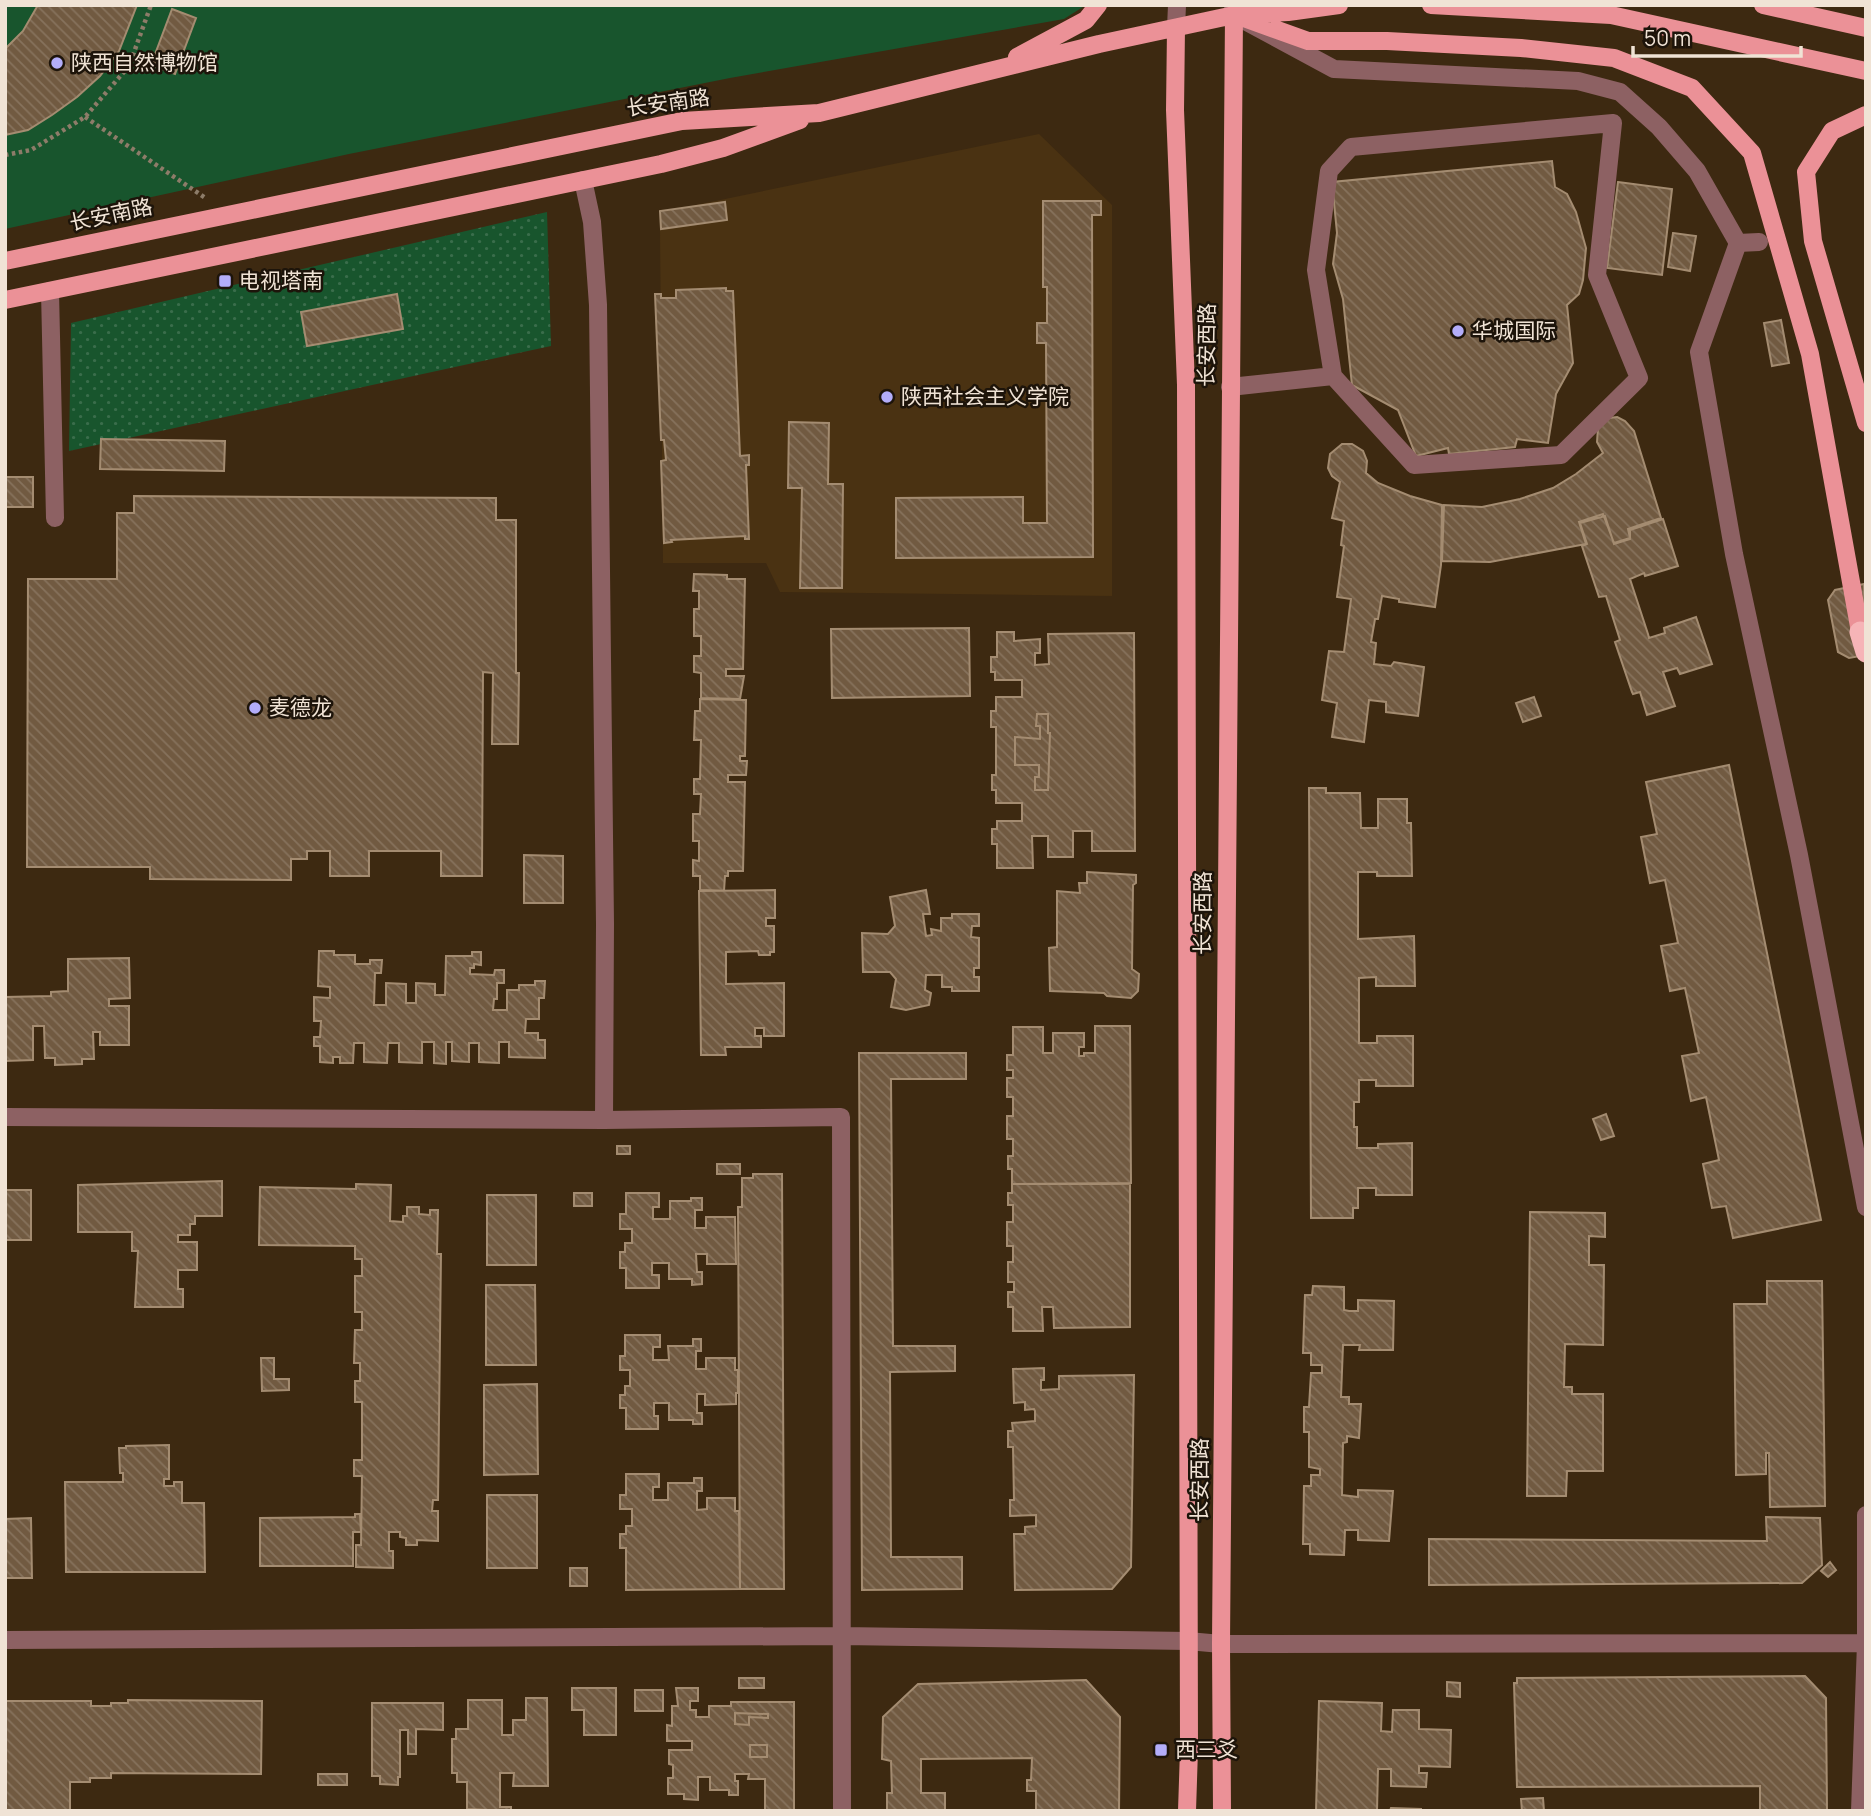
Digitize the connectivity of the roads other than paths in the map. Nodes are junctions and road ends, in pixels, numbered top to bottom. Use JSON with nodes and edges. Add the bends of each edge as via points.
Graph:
{"nodes":[{"id":1,"x":1098,"y":5,"type":"edge"},
{"id":2,"x":1177,"y":5,"type":"edge"},
{"id":3,"x":1339,"y":5,"type":"edge"},
{"id":4,"x":1431,"y":5,"type":"edge"},
{"id":5,"x":1763,"y":5,"type":"edge"},
{"id":6,"x":1233,"y":10,"type":"edge"},
{"id":7,"x":1176,"y":28,"type":"junction"},
{"id":8,"x":1866,"y":28,"type":"edge"},
{"id":9,"x":992,"y":70,"type":"junction"},
{"id":10,"x":1866,"y":71,"type":"edge"},
{"id":11,"x":819,"y":113,"type":"junction"},
{"id":12,"x":1866,"y":115,"type":"edge"},
{"id":13,"x":583,"y":180,"type":"junction"},
{"id":14,"x":1759,"y":242,"type":"dead end"},
{"id":15,"x":1738,"y":243,"type":"junction"},
{"id":16,"x":5,"y":261,"type":"edge"},
{"id":17,"x":50,"y":291,"type":"junction"},
{"id":18,"x":5,"y":300,"type":"edge"},
{"id":19,"x":1333,"y":376,"type":"junction"},
{"id":20,"x":1230,"y":387,"type":"junction"},
{"id":21,"x":1866,"y":423,"type":"edge"},
{"id":22,"x":55,"y":518,"type":"dead end"},
{"id":23,"x":1863,"y":642,"type":"edge"},
{"id":24,"x":5,"y":1117,"type":"edge"},
{"id":25,"x":604,"y":1120,"type":"junction"},
{"id":26,"x":1866,"y":1207,"type":"edge"},
{"id":27,"x":1866,"y":1515,"type":"edge"},
{"id":28,"x":842,"y":1636,"type":"junction"},
{"id":29,"x":5,"y":1640,"type":"edge"},
{"id":30,"x":1188,"y":1641,"type":"junction"},
{"id":31,"x":1866,"y":1643,"type":"edge"},
{"id":32,"x":1221,"y":1644,"type":"junction"},
{"id":33,"x":842,"y":1811,"type":"edge"},
{"id":34,"x":1187,"y":1811,"type":"edge"},
{"id":35,"x":1222,"y":1811,"type":"edge"},
{"id":36,"x":1860,"y":1811,"type":"edge"}],
"edges":[{"from":1,"to":9,"type":"main road","via":[[1086,20]]},
{"from":2,"to":7,"type":"street"},
{"from":3,"to":6,"type":"main road","name":"长安南路","via":[[1288,12]]},
{"from":4,"to":10,"type":"main road","via":[[1611,15]]},
{"from":5,"to":8,"type":"main road"},
{"from":6,"to":7,"type":"main road","name":"长安南路"},
{"from":6,"to":15,"type":"street","via":[[1334,69],[1578,81],[1620,92],[1697,171]]},
{"from":6,"to":20,"type":"main road","name":"长安西路"},
{"from":6,"to":23,"type":"main road","via":[[1308,41],[1521,48],[1614,58],[1692,88],[1752,153],[1810,354]]},
{"from":7,"to":9,"type":"main road","name":"长安南路"},
{"from":7,"to":30,"type":"main road","name":"长安西路","via":[[1186,385]]},
{"from":9,"to":11,"type":"main road","name":"长安南路"},
{"from":11,"to":13,"type":"main road","via":[[723,148]]},
{"from":11,"to":16,"type":"main road","name":"长安南路","via":[[682,121]]},
{"from":12,"to":21,"type":"main road","via":[[1832,131],[1806,172],[1813,241]]},
{"from":13,"to":17,"type":"main road"},
{"from":13,"to":25,"type":"street","via":[[592,222],[598,305]]},
{"from":14,"to":15,"type":"street"},
{"from":15,"to":26,"type":"street","via":[[1699,352],[1734,554],[1799,856]]},
{"from":17,"to":18,"type":"main road"},
{"from":17,"to":22,"type":"street"},
{"from":19,"to":19,"type":"street","via":[[1414,466],[1561,455],[1639,377],[1597,275],[1613,123],[1352,147],[1329,171],[1316,270]]},
{"from":19,"to":20,"type":"street"},
{"from":20,"to":32,"type":"main road","name":"长安西路"},
{"from":24,"to":25,"type":"street"},
{"from":25,"to":28,"type":"street","via":[[841,1117]]},
{"from":27,"to":31,"type":"street"},
{"from":28,"to":29,"type":"street"},
{"from":28,"to":30,"type":"street"},
{"from":28,"to":33,"type":"street"},
{"from":30,"to":32,"type":"street"},
{"from":30,"to":34,"type":"main road","name":"长安西路"},
{"from":31,"to":32,"type":"street"},
{"from":31,"to":36,"type":"street"},
{"from":32,"to":35,"type":"main road","name":"长安西路"}]}
